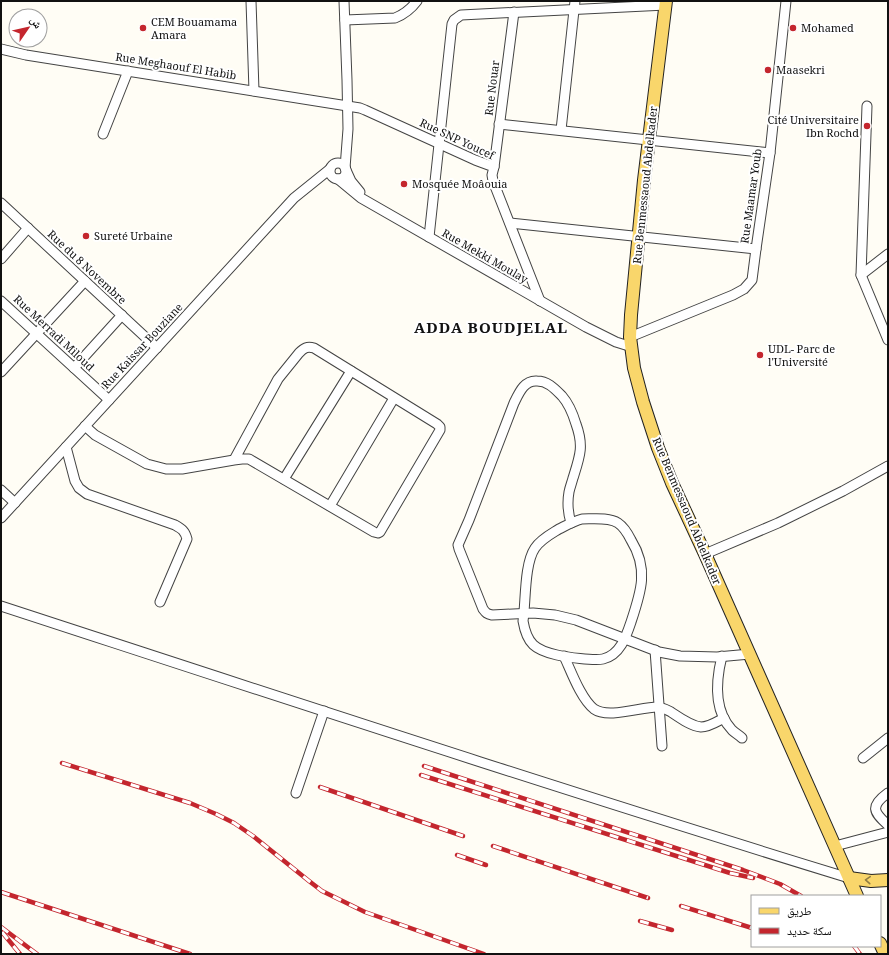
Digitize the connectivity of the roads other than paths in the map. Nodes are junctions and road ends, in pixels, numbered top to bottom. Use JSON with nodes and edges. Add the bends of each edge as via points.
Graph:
{"nodes":[{"id":1,"x":251,"y":1,"type":"edge"},
{"id":2,"x":344,"y":1,"type":"edge"},
{"id":3,"x":418,"y":1,"type":"edge"},
{"id":4,"x":786,"y":1,"type":"edge"},
{"id":5,"x":666,"y":3,"type":"edge"},
{"id":6,"x":574,"y":5,"type":"edge"},
{"id":7,"x":514,"y":12,"type":"junction"},
{"id":8,"x":344,"y":20,"type":"junction"},
{"id":9,"x":1,"y":49,"type":"edge"},
{"id":10,"x":128,"y":71,"type":"junction"},
{"id":11,"x":254,"y":91,"type":"junction"},
{"id":12,"x":347,"y":106,"type":"junction"},
{"id":13,"x":867,"y":106,"type":"dead end"},
{"id":14,"x":499,"y":124,"type":"junction"},
{"id":15,"x":561,"y":130,"type":"junction"},
{"id":16,"x":102,"y":134,"type":"dead end"},
{"id":17,"x":347,"y":140,"type":"junction"},
{"id":18,"x":649,"y":140,"type":"junction"},
{"id":19,"x":440,"y":144,"type":"junction"},
{"id":20,"x":770,"y":153,"type":"junction"},
{"id":21,"x":331,"y":167,"type":"junction"},
{"id":22,"x":494,"y":168,"type":"junction"},
{"id":23,"x":345,"y":169,"type":"junction"},
{"id":24,"x":336,"y":179,"type":"junction"},
{"id":25,"x":302,"y":191,"type":"junction"},
{"id":26,"x":1,"y":203,"type":"edge"},
{"id":27,"x":373,"y":204,"type":"junction"},
{"id":28,"x":510,"y":223,"type":"junction"},
{"id":29,"x":28,"y":228,"type":"junction"},
{"id":30,"x":639,"y":236,"type":"junction"},
{"id":31,"x":429,"y":238,"type":"junction"},
{"id":32,"x":756,"y":249,"type":"junction"},
{"id":33,"x":888,"y":254,"type":"edge"},
{"id":34,"x":1,"y":258,"type":"edge"},
{"id":35,"x":861,"y":275,"type":"junction"},
{"id":36,"x":85,"y":281,"type":"junction"},
{"id":37,"x":1,"y":301,"type":"edge"},
{"id":38,"x":540,"y":301,"type":"junction"},
{"id":39,"x":122,"y":315,"type":"junction"},
{"id":40,"x":36,"y":334,"type":"junction"},
{"id":41,"x":888,"y":340,"type":"edge"},
{"id":42,"x":631,"y":342,"type":"junction"},
{"id":43,"x":157,"y":348,"type":"junction"},
{"id":44,"x":74,"y":368,"type":"junction"},
{"id":45,"x":351,"y":371,"type":"junction"},
{"id":46,"x":1,"y":372,"type":"edge"},
{"id":47,"x":394,"y":398,"type":"junction"},
{"id":48,"x":109,"y":400,"type":"junction"},
{"id":49,"x":85,"y":426,"type":"junction"},
{"id":50,"x":66,"y":447,"type":"junction"},
{"id":51,"x":234,"y":460,"type":"junction"},
{"id":52,"x":888,"y":466,"type":"edge"},
{"id":53,"x":284,"y":479,"type":"junction"},
{"id":54,"x":1,"y":490,"type":"edge"},
{"id":55,"x":15,"y":503,"type":"junction"},
{"id":56,"x":330,"y":506,"type":"junction"},
{"id":57,"x":1,"y":518,"type":"edge"},
{"id":58,"x":571,"y":523,"type":"junction"},
{"id":59,"x":705,"y":554,"type":"junction"},
{"id":60,"x":160,"y":602,"type":"dead end"},
{"id":61,"x":1,"y":606,"type":"edge"},
{"id":62,"x":524,"y":613,"type":"junction"},
{"id":63,"x":625,"y":639,"type":"junction"},
{"id":64,"x":655,"y":650,"type":"junction"},
{"id":65,"x":750,"y":654,"type":"junction"},
{"id":66,"x":564,"y":656,"type":"junction"},
{"id":67,"x":722,"y":656,"type":"junction"},
{"id":68,"x":659,"y":707,"type":"junction"},
{"id":69,"x":324,"y":711,"type":"junction"},
{"id":70,"x":724,"y":718,"type":"junction"},
{"id":71,"x":742,"y":738,"type":"dead end"},
{"id":72,"x":888,"y":738,"type":"edge"},
{"id":73,"x":662,"y":746,"type":"dead end"},
{"id":74,"x":863,"y":758,"type":"dead end"},
{"id":75,"x":296,"y":793,"type":"dead end"},
{"id":76,"x":888,"y":793,"type":"edge"},
{"id":77,"x":888,"y":825,"type":"edge"},
{"id":78,"x":888,"y":832,"type":"edge"},
{"id":79,"x":834,"y":846,"type":"junction"},
{"id":80,"x":849,"y":878,"type":"junction"},
{"id":81,"x":888,"y":880,"type":"edge"},
{"id":82,"x":857,"y":895,"type":"edge"}],
"edges":[{"from":1,"to":11,"type":"street"},
{"from":2,"to":8,"type":"street"},
{"from":3,"to":8,"type":"street","via":[[408,12],[395,18]]},
{"from":4,"to":20,"type":"street","name":"Rue Maamar Youb"},
{"from":5,"to":6,"type":"street"},
{"from":5,"to":18,"type":"main road","name":"Rue Benmessaoud Abdelkader"},
{"from":6,"to":7,"type":"street"},
{"from":6,"to":15,"type":"street"},
{"from":7,"to":14,"type":"street","name":"Rue Nouar"},
{"from":7,"to":19,"type":"street","via":[[461,15],[454,20]]},
{"from":8,"to":12,"type":"street"},
{"from":9,"to":10,"type":"street","name":"Rue Meghaouf El Habib"},
{"from":10,"to":11,"type":"street","name":"Rue Meghaouf El Habib"},
{"from":10,"to":16,"type":"street"},
{"from":11,"to":12,"type":"street","name":"Rue Meghaouf El Habib"},
{"from":12,"to":17,"type":"street"},
{"from":12,"to":19,"type":"street","name":"Rue SNP Youcef","via":[[365,110]]},
{"from":13,"to":35,"type":"street"},
{"from":14,"to":15,"type":"street"},
{"from":14,"to":22,"type":"street","name":"Rue Nouar"},
{"from":15,"to":18,"type":"street"},
{"from":17,"to":21,"type":"street","name":"Rue Kaissar Bouziane"},
{"from":17,"to":23,"type":"street"},
{"from":18,"to":20,"type":"street"},
{"from":18,"to":30,"type":"main road","name":"Rue Benmessaoud Abdelkader"},
{"from":19,"to":22,"type":"street","name":"Rue SNP Youcef"},
{"from":19,"to":31,"type":"street"},
{"from":20,"to":32,"type":"street","name":"Rue Maamar Youb"},
{"from":21,"to":23,"type":"street","via":[[339,164]]},
{"from":21,"to":24,"type":"street","via":[[330,173]]},
{"from":21,"to":25,"type":"street","name":"Rue Kaissar Bouziane"},
{"from":22,"to":28,"type":"street","name":"Rue SNP Youcef","via":[[492,178]]},
{"from":23,"to":24,"type":"street","via":[[344,176]]},
{"from":23,"to":27,"type":"street","via":[[354,185]]},
{"from":24,"to":25,"type":"street"},
{"from":24,"to":27,"type":"street"},
{"from":25,"to":43,"type":"street","name":"Rue Kaissar Bouziane"},
{"from":26,"to":29,"type":"street","name":"Rue du 8 Novembre"},
{"from":27,"to":31,"type":"street","name":"Rue Mekki Moulay"},
{"from":28,"to":30,"type":"street"},
{"from":28,"to":38,"type":"street","name":"Rue SNP Youcef"},
{"from":29,"to":34,"type":"street"},
{"from":29,"to":36,"type":"street","name":"Rue du 8 Novembre"},
{"from":30,"to":32,"type":"street"},
{"from":30,"to":42,"type":"main road","name":"Rue Benmessaoud Abdelkader"},
{"from":31,"to":38,"type":"street","name":"Rue Mekki Moulay"},
{"from":32,"to":42,"type":"street","name":"Rue Maamar Youb","via":[[752,280],[744,289]]},
{"from":33,"to":35,"type":"street"},
{"from":35,"to":41,"type":"street"},
{"from":36,"to":39,"type":"street","name":"Rue du 8 Novembre"},
{"from":36,"to":40,"type":"street"},
{"from":37,"to":40,"type":"street","name":"Rue Merradi Miloud"},
{"from":38,"to":42,"type":"street","name":"Rue Mekki Moulay","via":[[616,342]]},
{"from":39,"to":43,"type":"street","name":"Rue du 8 Novembre"},
{"from":39,"to":44,"type":"street"},
{"from":40,"to":44,"type":"street","name":"Rue Merradi Miloud"},
{"from":40,"to":46,"type":"street"},
{"from":42,"to":59,"type":"main road","name":"Rue Benmessaoud Abdelkader","via":[[637,381],[658,448]]},
{"from":43,"to":48,"type":"street","name":"Rue Kaissar Bouziane"},
{"from":44,"to":48,"type":"street","name":"Rue Merradi Miloud"},
{"from":45,"to":47,"type":"street"},
{"from":45,"to":51,"type":"street","via":[[314,348],[303,349],[278,379]]},
{"from":45,"to":53,"type":"street"},
{"from":47,"to":56,"type":"street"},
{"from":47,"to":56,"type":"street","via":[[437,424],[440,430],[380,532],[375,532]]},
{"from":48,"to":49,"type":"street","name":"Rue Kaissar Bouziane"},
{"from":49,"to":50,"type":"street","name":"Rue Kaissar Bouziane"},
{"from":49,"to":51,"type":"street","via":[[147,464],[166,469],[182,469]]},
{"from":50,"to":55,"type":"street","name":"Rue Kaissar Bouziane"},
{"from":50,"to":60,"type":"street","via":[[75,480],[79,488],[87,494],[175,525],[186,534]]},
{"from":51,"to":53,"type":"street","via":[[249,459]]},
{"from":52,"to":59,"type":"street","via":[[778,523]]},
{"from":53,"to":56,"type":"street"},
{"from":54,"to":55,"type":"street"},
{"from":55,"to":57,"type":"street","name":"Rue Kaissar Bouziane"},
{"from":58,"to":62,"type":"street","via":[[551,534],[534,549],[529,565]]},
{"from":58,"to":62,"type":"street","via":[[569,492],[580,456],[580,433],[563,397],[547,383],[533,381],[521,389],[514,403],[458,547],[487,614]]},
{"from":58,"to":63,"type":"street","via":[[582,519],[612,520],[625,530],[632,541],[641,563],[641,584]]},
{"from":59,"to":65,"type":"main road","name":"Rue Benmessaoud Abdelkader"},
{"from":61,"to":69,"type":"street"},
{"from":62,"to":63,"type":"street","via":[[555,615],[576,620]]},
{"from":62,"to":66,"type":"street","via":[[525,630],[537,648]]},
{"from":63,"to":64,"type":"street"},
{"from":63,"to":66,"type":"street","via":[[618,650],[603,659]]},
{"from":64,"to":67,"type":"street","via":[[680,656]]},
{"from":64,"to":68,"type":"street"},
{"from":65,"to":67,"type":"street"},
{"from":65,"to":79,"type":"main road","name":"Rue Benmessaoud Abdelkader"},
{"from":66,"to":68,"type":"street","via":[[580,690],[595,710],[612,713]]},
{"from":67,"to":70,"type":"street","via":[[717,686]]},
{"from":68,"to":70,"type":"street","via":[[690,724],[702,727]]},
{"from":68,"to":73,"type":"street"},
{"from":69,"to":75,"type":"street"},
{"from":69,"to":80,"type":"street"},
{"from":70,"to":71,"type":"street"},
{"from":72,"to":74,"type":"street"},
{"from":76,"to":77,"type":"street","via":[[877,804],[875,811]]},
{"from":78,"to":79,"type":"street"},
{"from":79,"to":80,"type":"main road","name":"Rue Benmessaoud Abdelkader"},
{"from":81,"to":80,"type":"main road","one_way":true},
{"from":80,"to":82,"type":"main road","name":"Rue Benmessaoud Abdelkader"}]}
